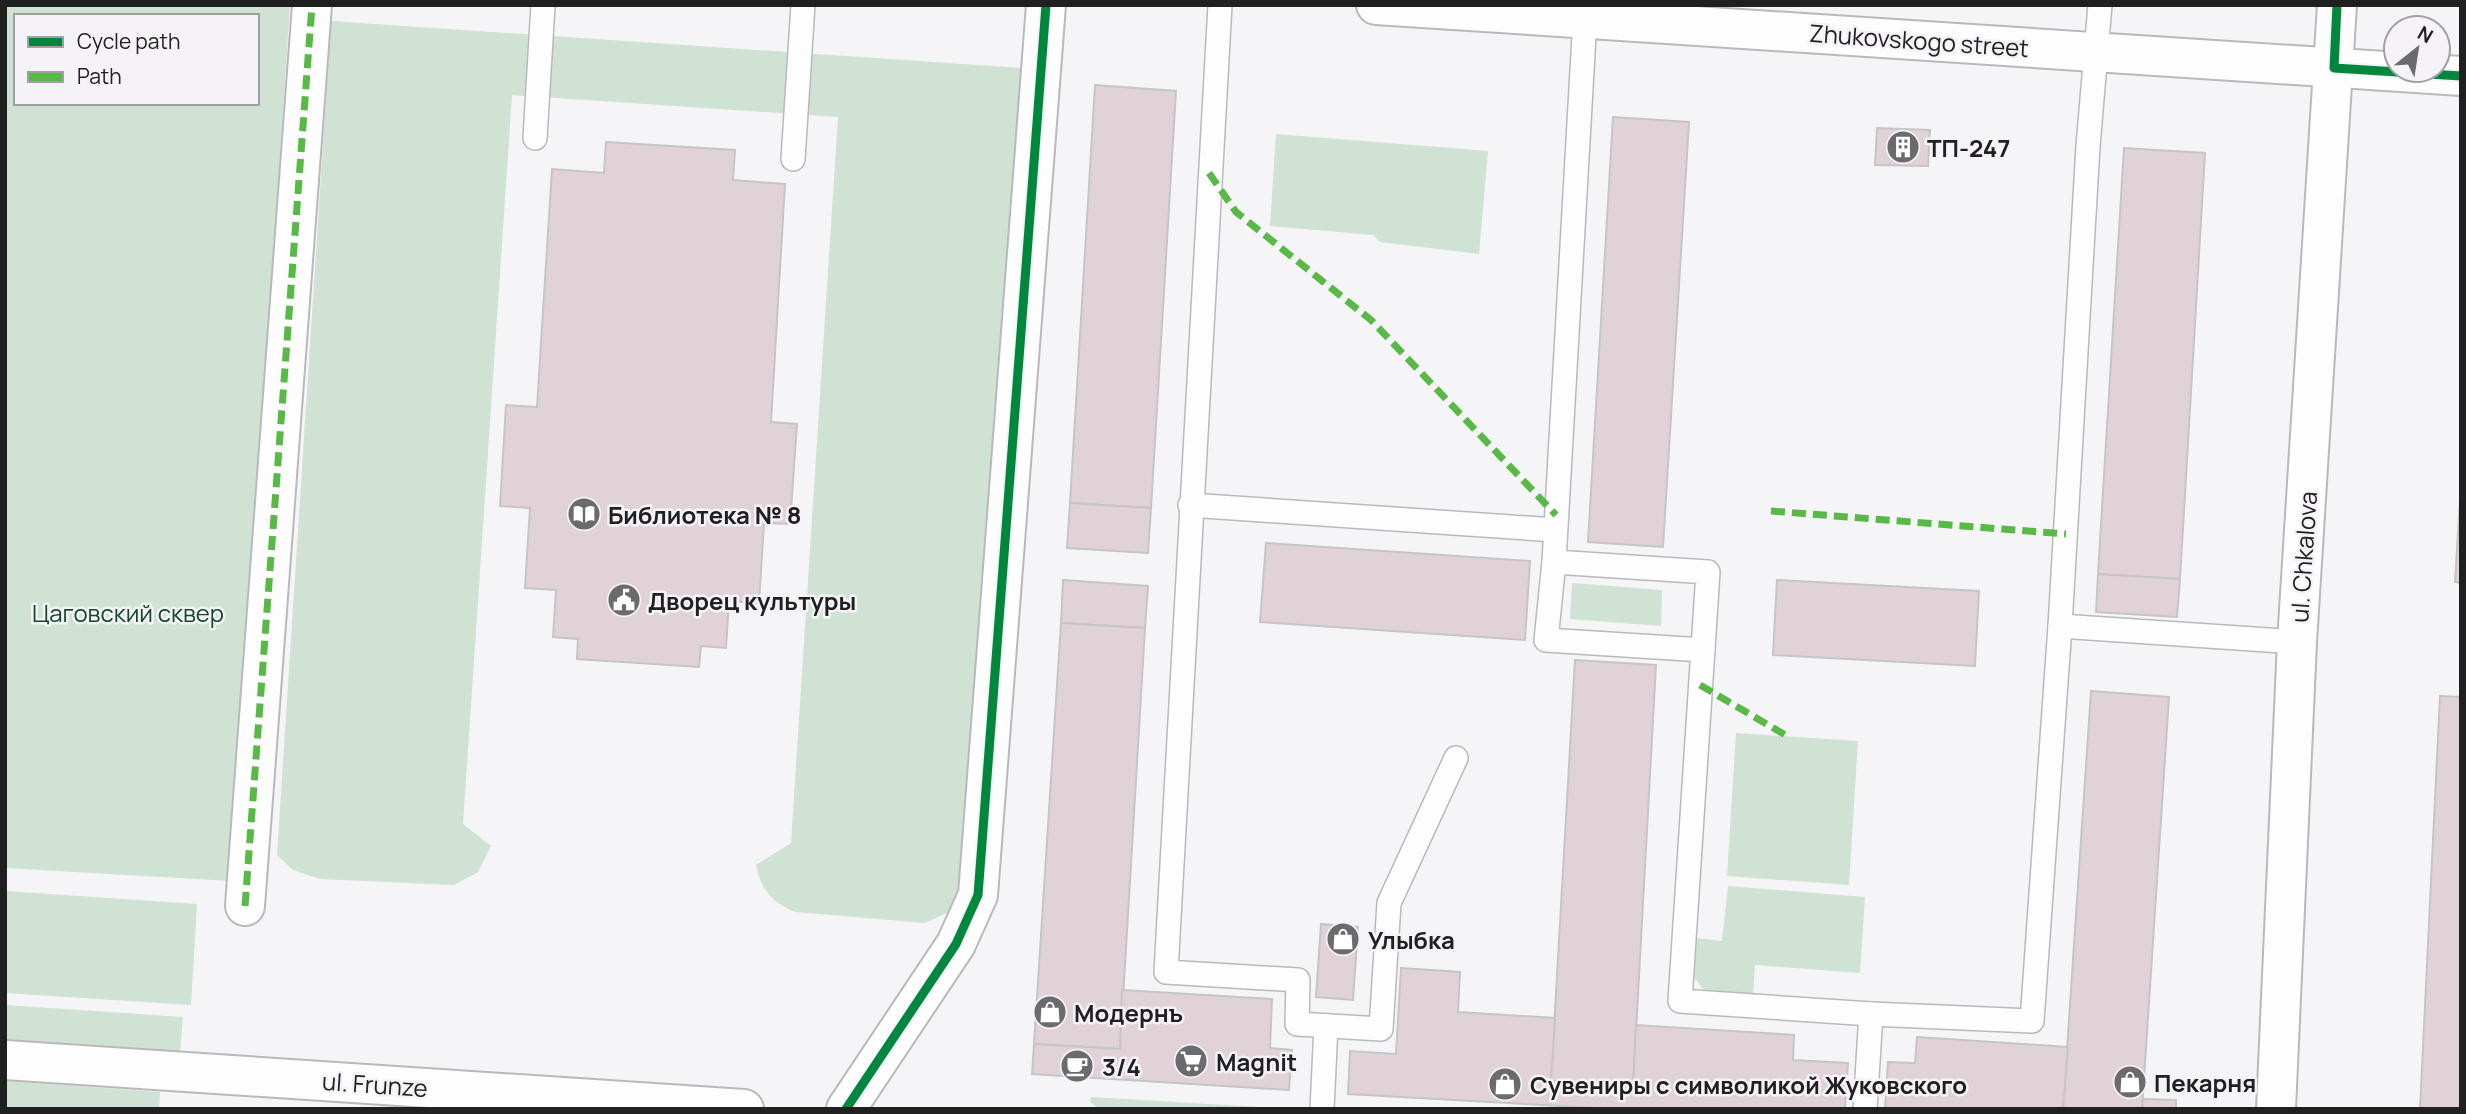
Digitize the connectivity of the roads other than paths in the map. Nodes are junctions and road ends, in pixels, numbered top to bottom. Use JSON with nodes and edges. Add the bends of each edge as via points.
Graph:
{"nodes":[{"id":1,"x":312,"y":5,"type":"edge"},
{"id":2,"x":543,"y":5,"type":"edge"},
{"id":3,"x":803,"y":5,"type":"edge"},
{"id":4,"x":1046,"y":5,"type":"edge"},
{"id":5,"x":1220,"y":5,"type":"edge"},
{"id":6,"x":1376,"y":5,"type":"edge"},
{"id":7,"x":2100,"y":5,"type":"edge"},
{"id":8,"x":2337,"y":5,"type":"edge"},
{"id":9,"x":1489,"y":9,"type":"edge"},
{"id":10,"x":1585,"y":18,"type":"junction"},
{"id":11,"x":2097,"y":52,"type":"junction"},
{"id":12,"x":2334,"y":68,"type":"junction"},
{"id":13,"x":2461,"y":76,"type":"edge"},
{"id":14,"x":535,"y":138,"type":"dead end"},
{"id":15,"x":793,"y":159,"type":"dead end"},
{"id":16,"x":1190,"y":505,"type":"junction"},
{"id":17,"x":1555,"y":530,"type":"junction"},
{"id":18,"x":1555,"y":562,"type":"junction"},
{"id":19,"x":2060,"y":626,"type":"junction"},
{"id":20,"x":2297,"y":642,"type":"junction"},
{"id":21,"x":1703,"y":650,"type":"junction"},
{"id":22,"x":1456,"y":758,"type":"dead end"},
{"id":23,"x":245,"y":906,"type":"dead end"},
{"id":24,"x":1871,"y":1014,"type":"junction"},
{"id":25,"x":1326,"y":1026,"type":"junction"},
{"id":26,"x":5,"y":1060,"type":"edge"},
{"id":27,"x":391,"y":1097,"type":"edge"},
{"id":28,"x":744,"y":1109,"type":"edge"},
{"id":29,"x":846,"y":1109,"type":"edge"},
{"id":30,"x":1322,"y":1109,"type":"edge"},
{"id":31,"x":1865,"y":1109,"type":"edge"},
{"id":32,"x":2276,"y":1109,"type":"edge"}],
"edges":[{"from":1,"to":23,"type":"main road"},
{"from":2,"to":14,"type":"lane"},
{"from":3,"to":15,"type":"lane"},
{"from":4,"to":29,"type":"main road","via":[[978,895],[956,944]]},
{"from":5,"to":16,"type":"lane"},
{"from":6,"to":9,"type":"main road","name":"Zhukovskogo street"},
{"from":7,"to":11,"type":"lane"},
{"from":8,"to":12,"type":"main road","name":"ul. Chkalova"},
{"from":9,"to":10,"type":"main road","name":"Zhukovskogo street"},
{"from":10,"to":11,"type":"main road","name":"Zhukovskogo street"},
{"from":10,"to":17,"type":"lane"},
{"from":11,"to":12,"type":"main road","name":"Zhukovskogo street"},
{"from":11,"to":19,"type":"lane"},
{"from":12,"to":13,"type":"main road","name":"Zhukovskogo street"},
{"from":12,"to":20,"type":"main road","name":"ul. Chkalova"},
{"from":16,"to":17,"type":"lane"},
{"from":16,"to":25,"type":"lane","via":[[1166,972],[1298,980],[1297,1024]]},
{"from":17,"to":18,"type":"lane"},
{"from":18,"to":21,"type":"lane","via":[[1708,572]]},
{"from":18,"to":21,"type":"lane","via":[[1546,640]]},
{"from":19,"to":20,"type":"lane"},
{"from":19,"to":24,"type":"lane","via":[[2032,1021]]},
{"from":20,"to":32,"type":"main road","name":"ul. Chkalova"},
{"from":21,"to":24,"type":"lane","via":[[1680,1001]]},
{"from":22,"to":25,"type":"lane","via":[[1389,903],[1381,1029]]},
{"from":24,"to":31,"type":"lane"},
{"from":25,"to":30,"type":"lane"},
{"from":26,"to":27,"type":"main road","name":"ul. Frunze"},
{"from":27,"to":28,"type":"main road","name":"ul. Frunze"}]}
